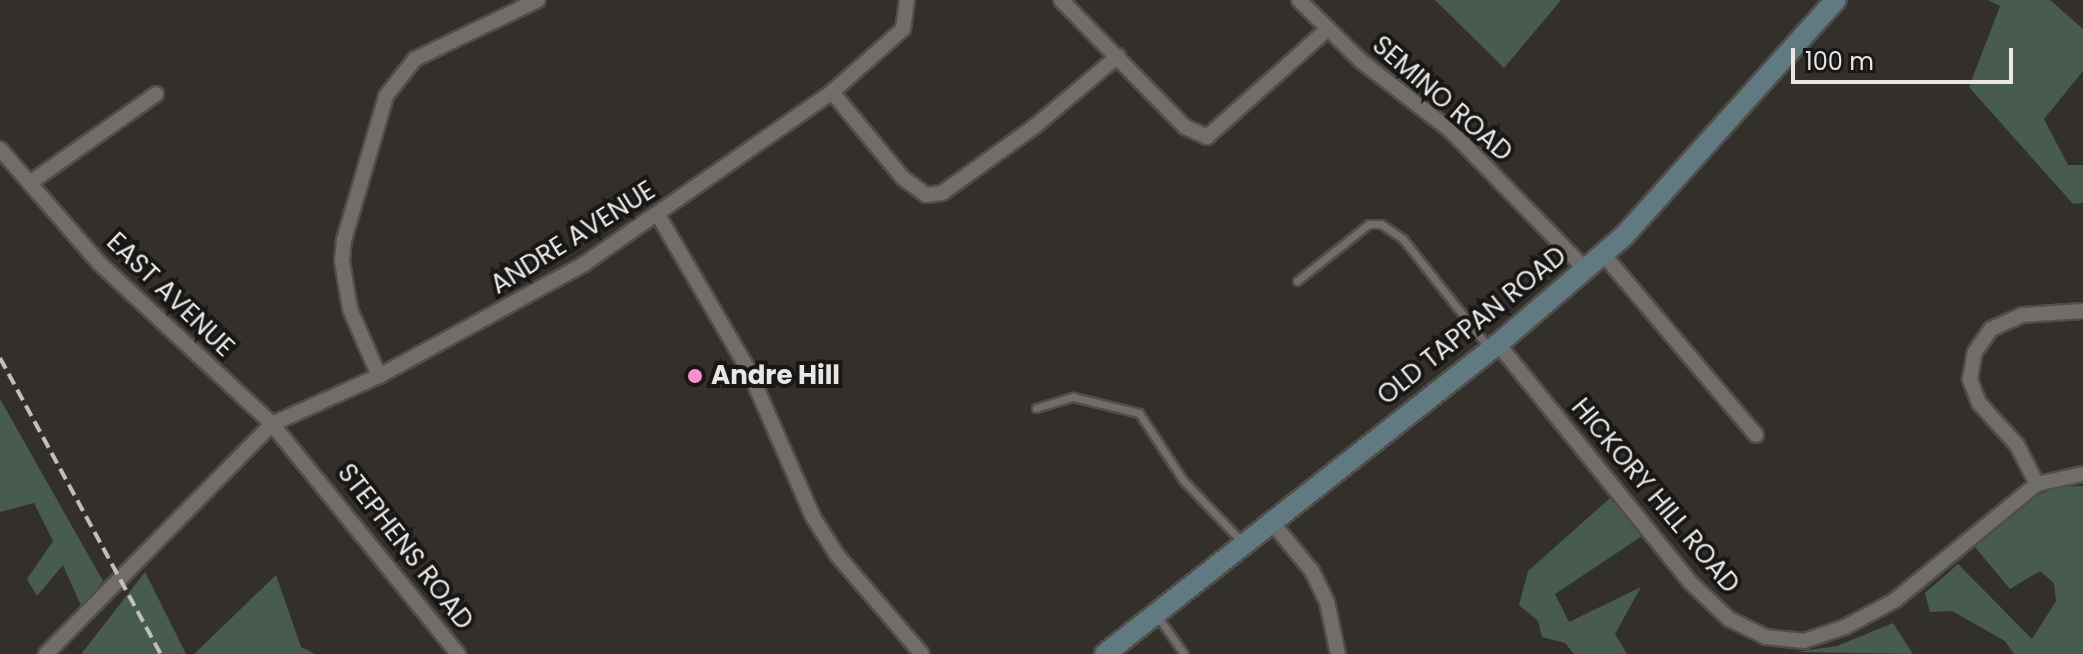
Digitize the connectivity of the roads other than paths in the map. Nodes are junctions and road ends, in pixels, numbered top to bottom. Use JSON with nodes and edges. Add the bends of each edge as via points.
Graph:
{"nodes":[{"id":1,"x":538,"y":0,"type":"edge"},
{"id":2,"x":907,"y":0,"type":"edge"},
{"id":3,"x":1061,"y":0,"type":"edge"},
{"id":4,"x":1299,"y":0,"type":"edge"},
{"id":5,"x":1836,"y":0,"type":"edge"},
{"id":6,"x":1328,"y":29,"type":"junction"},
{"id":7,"x":1118,"y":56,"type":"junction"},
{"id":8,"x":832,"y":92,"type":"junction"},
{"id":9,"x":156,"y":94,"type":"dead end"},
{"id":10,"x":0,"y":149,"type":"edge"},
{"id":11,"x":31,"y":182,"type":"junction"},
{"id":12,"x":658,"y":215,"type":"junction"},
{"id":13,"x":1603,"y":254,"type":"junction"},
{"id":14,"x":1585,"y":269,"type":"junction"},
{"id":15,"x":1297,"y":281,"type":"dead end"},
{"id":16,"x":2083,"y":311,"type":"edge"},
{"id":17,"x":1494,"y":347,"type":"junction"},
{"id":18,"x":379,"y":376,"type":"junction"},
{"id":19,"x":1036,"y":408,"type":"dead end"},
{"id":20,"x":272,"y":424,"type":"junction"},
{"id":21,"x":1756,"y":435,"type":"dead end"},
{"id":22,"x":313,"y":470,"type":"joint"},
{"id":23,"x":2083,"y":474,"type":"edge"},
{"id":24,"x":2037,"y":484,"type":"junction"},
{"id":25,"x":1270,"y":520,"type":"junction"},
{"id":26,"x":1242,"y":542,"type":"junction"},
{"id":27,"x":1154,"y":612,"type":"junction"},
{"id":28,"x":55,"y":651,"type":"edge"},
{"id":29,"x":458,"y":654,"type":"edge"},
{"id":30,"x":922,"y":654,"type":"edge"},
{"id":31,"x":1105,"y":654,"type":"edge"},
{"id":32,"x":1184,"y":654,"type":"edge"},
{"id":33,"x":1338,"y":654,"type":"edge"}],
"edges":[{"from":1,"to":18,"type":"street","via":[[415,59],[386,96],[342,261],[350,309]]},
{"from":2,"to":8,"type":"street","name":"ANDRE AVENUE","via":[[903,29]]},
{"from":3,"to":7,"type":"street"},
{"from":4,"to":6,"type":"street","name":"SEMINO ROAD"},
{"from":5,"to":13,"type":"main road","name":"OLD TAPPAN ROAD","via":[[1661,199]]},
{"from":6,"to":7,"type":"street","via":[[1207,137],[1185,127]]},
{"from":6,"to":14,"type":"street","name":"SEMINO ROAD","via":[[1450,130]]},
{"from":7,"to":8,"type":"street","via":[[942,193],[926,195],[903,178]]},
{"from":8,"to":12,"type":"street","name":"ANDRE AVENUE"},
{"from":9,"to":11,"type":"street"},
{"from":10,"to":11,"type":"street","name":"EAST AVENUE"},
{"from":11,"to":20,"type":"street","name":"EAST AVENUE","via":[[100,264]]},
{"from":12,"to":18,"type":"street","name":"ANDRE AVENUE","via":[[584,264]]},
{"from":12,"to":30,"type":"street","via":[[749,371],[813,517],[837,555]]},
{"from":13,"to":14,"type":"main road","name":"OLD TAPPAN ROAD"},
{"from":13,"to":21,"type":"street"},
{"from":14,"to":17,"type":"main road","name":"OLD TAPPAN ROAD"},
{"from":15,"to":17,"type":"lane","via":[[1369,224],[1381,224],[1403,239]]},
{"from":16,"to":24,"type":"street","via":[[2022,315],[1991,329],[1975,352],[1970,379],[1979,403],[2017,445]]},
{"from":17,"to":24,"type":"street","name":"HICKORY HILL ROAD","via":[[1691,583],[1729,619],[1766,637],[1804,641],[1889,604]]},
{"from":17,"to":25,"type":"main road","name":"OLD TAPPAN ROAD"},
{"from":18,"to":20,"type":"street","name":"ANDRE AVENUE"},
{"from":19,"to":26,"type":"lane","via":[[1073,397],[1139,413],[1183,480]]},
{"from":20,"to":22,"type":"street","name":"EAST AVENUE"},
{"from":20,"to":28,"type":"street","name":"ANDRE AVENUE"},
{"from":22,"to":29,"type":"street","name":"STEPHENS ROAD"},
{"from":23,"to":24,"type":"street","name":"HICKORY HILL ROAD"},
{"from":25,"to":26,"type":"main road","name":"OLD TAPPAN ROAD"},
{"from":25,"to":33,"type":"street","via":[[1312,571],[1327,602]]},
{"from":26,"to":27,"type":"main road","name":"OLD TAPPAN ROAD"},
{"from":27,"to":31,"type":"main road","name":"OLD TAPPAN ROAD"},
{"from":27,"to":32,"type":"lane"}]}
